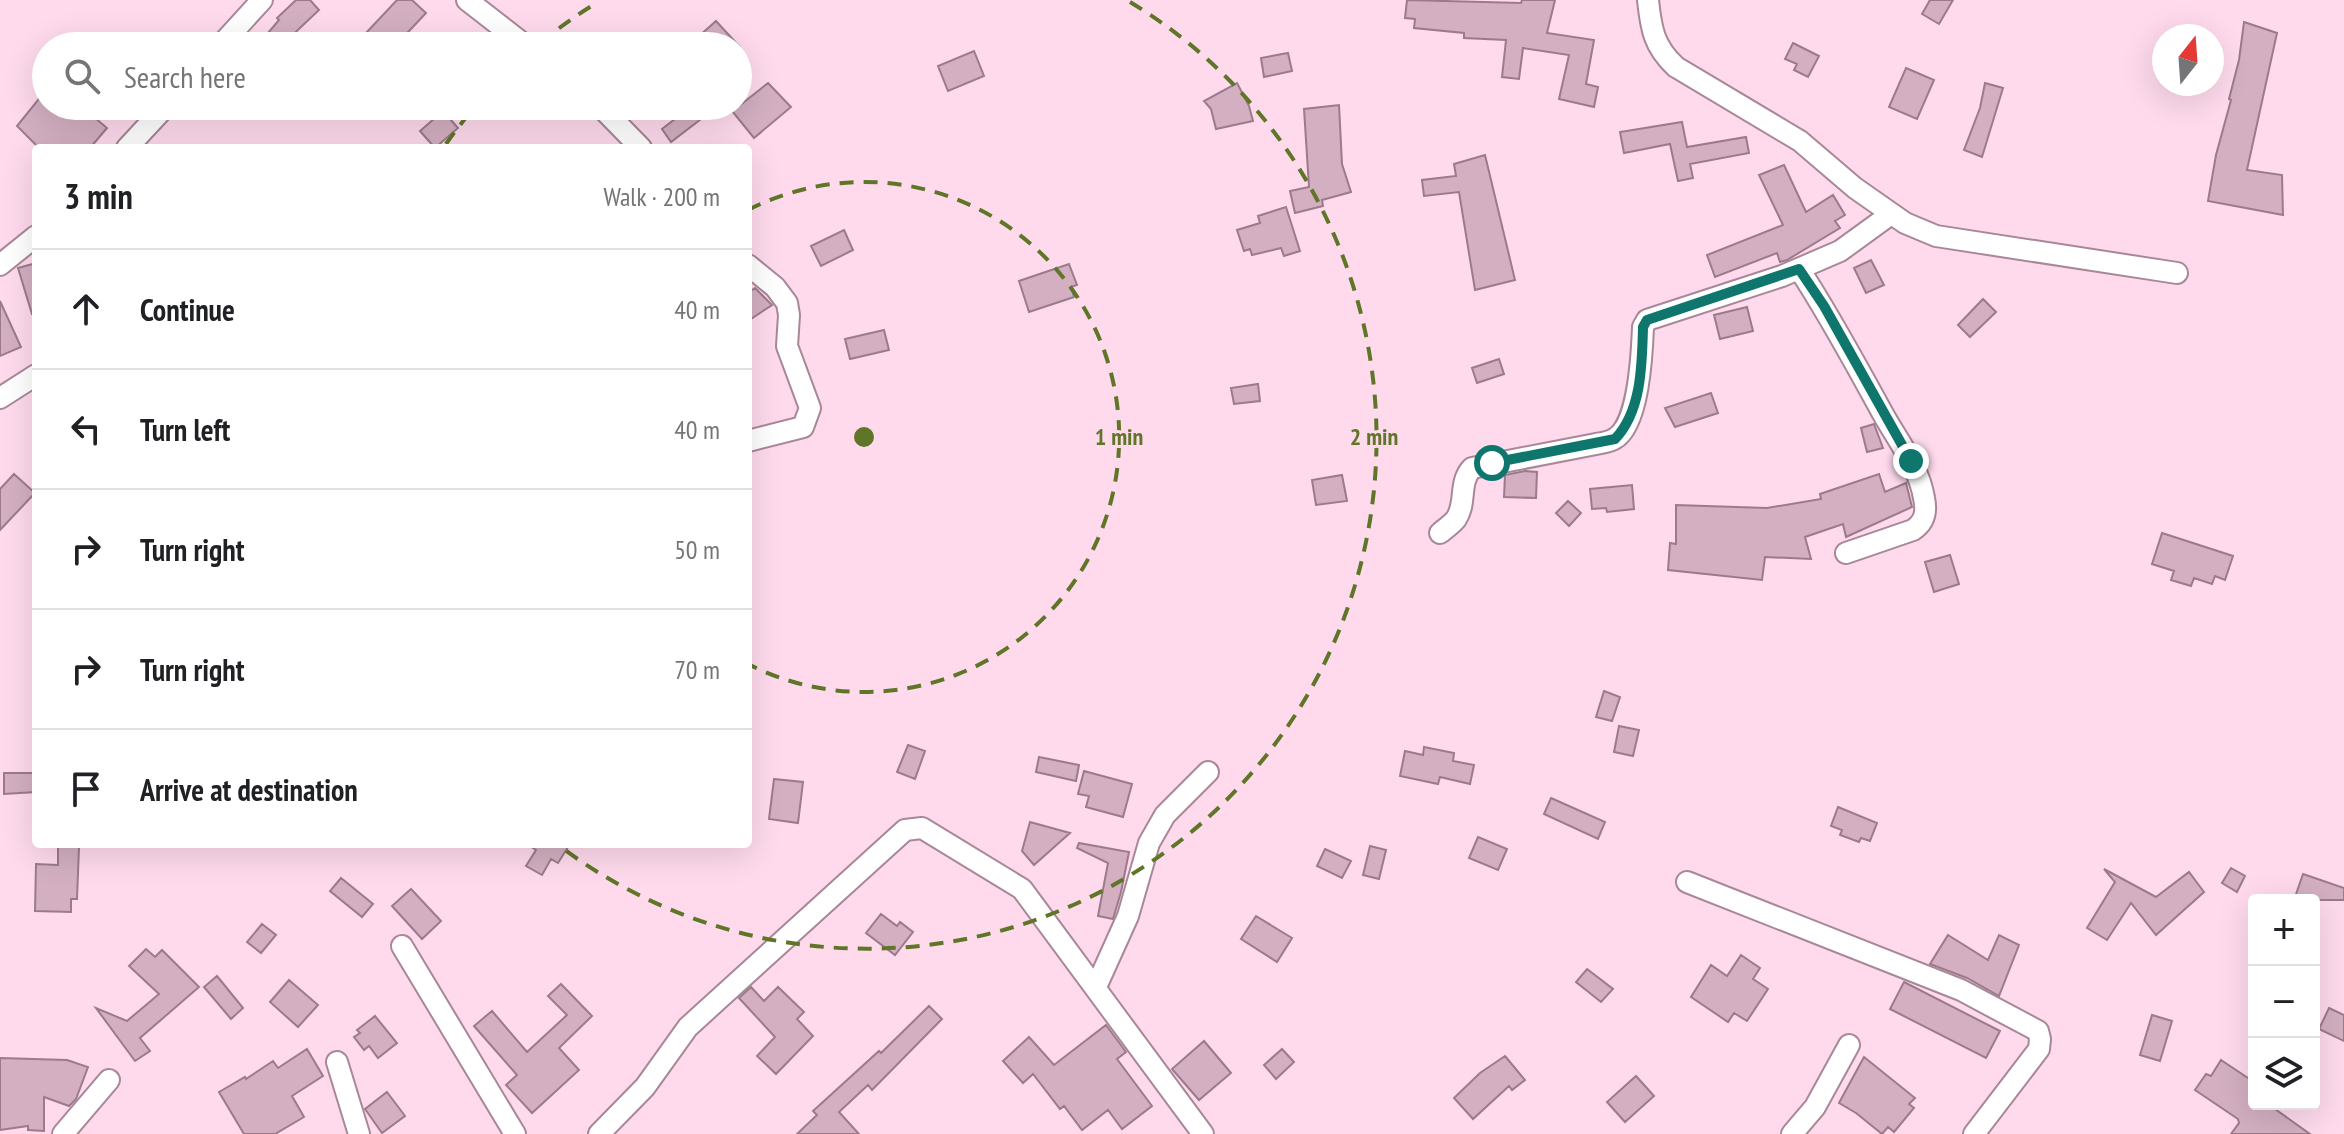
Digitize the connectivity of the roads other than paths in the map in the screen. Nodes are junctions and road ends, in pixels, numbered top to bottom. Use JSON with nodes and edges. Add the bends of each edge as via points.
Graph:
{"nodes":[{"id":1,"x":262,"y":0,"type":"edge"},
{"id":2,"x":467,"y":0,"type":"edge"},
{"id":3,"x":1648,"y":0,"type":"edge"},
{"id":4,"x":233,"y":32,"type":"edge"},
{"id":5,"x":508,"y":32,"type":"edge"},
{"id":6,"x":153,"y":120,"type":"edge"},
{"id":7,"x":614,"y":120,"type":"edge"},
{"id":8,"x":131,"y":144,"type":"edge"},
{"id":9,"x":637,"y":144,"type":"edge"},
{"id":10,"x":1891,"y":214,"type":"junction"},
{"id":11,"x":32,"y":239,"type":"edge"},
{"id":12,"x":0,"y":265,"type":"edge"},
{"id":13,"x":752,"y":268,"type":"edge"},
{"id":14,"x":1799,"y":269,"type":"junction"},
{"id":15,"x":2177,"y":273,"type":"dead end"},
{"id":16,"x":32,"y":378,"type":"edge"},
{"id":17,"x":0,"y":398,"type":"edge"},
{"id":18,"x":752,"y":440,"type":"edge"},
{"id":19,"x":1440,"y":533,"type":"dead end"},
{"id":20,"x":1846,"y":553,"type":"dead end"},
{"id":21,"x":1208,"y":772,"type":"dead end"},
{"id":22,"x":1687,"y":882,"type":"dead end"},
{"id":23,"x":402,"y":946,"type":"dead end"},
{"id":24,"x":1096,"y":987,"type":"junction"},
{"id":25,"x":1849,"y":1045,"type":"dead end"},
{"id":26,"x":337,"y":1062,"type":"dead end"},
{"id":27,"x":109,"y":1080,"type":"dead end"},
{"id":28,"x":63,"y":1134,"type":"edge"},
{"id":29,"x":359,"y":1134,"type":"edge"},
{"id":30,"x":515,"y":1134,"type":"edge"},
{"id":31,"x":599,"y":1134,"type":"edge"},
{"id":32,"x":1203,"y":1134,"type":"edge"},
{"id":33,"x":1792,"y":1134,"type":"edge"},
{"id":34,"x":1974,"y":1134,"type":"edge"}],
"edges":[{"from":1,"to":4,"type":"street"},
{"from":2,"to":5,"type":"street"},
{"from":3,"to":10,"type":"street","via":[[1661,54],[1800,141]]},
{"from":6,"to":8,"type":"street"},
{"from":7,"to":9,"type":"street"},
{"from":10,"to":14,"type":"street","via":[[1840,251]]},
{"from":10,"to":15,"type":"street","via":[[1936,236]]},
{"from":11,"to":12,"type":"street"},
{"from":13,"to":18,"type":"street","via":[[787,303],[787,346],[810,408],[803,427]]},
{"from":14,"to":19,"type":"street","via":[[1647,320],[1639,388],[1615,439],[1472,468],[1456,519]]},
{"from":14,"to":20,"type":"street","via":[[1911,461],[1924,495],[1925,517],[1913,530]]},
{"from":16,"to":17,"type":"street"},
{"from":21,"to":24,"type":"street","via":[[1165,815],[1149,843],[1128,916]]},
{"from":22,"to":34,"type":"street","via":[[1961,990],[2038,1031],[2039,1049]]},
{"from":23,"to":30,"type":"street"},
{"from":24,"to":31,"type":"street","via":[[1022,889],[922,828],[905,830],[688,1027],[645,1087]]},
{"from":24,"to":32,"type":"street"},
{"from":25,"to":33,"type":"street","via":[[1815,1107]]},
{"from":26,"to":29,"type":"street"},
{"from":27,"to":28,"type":"street"}]}
